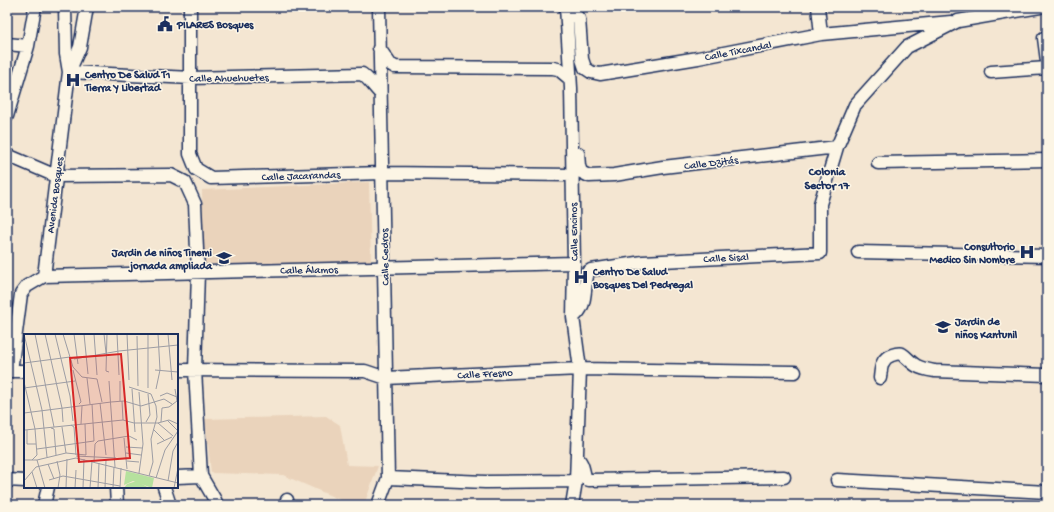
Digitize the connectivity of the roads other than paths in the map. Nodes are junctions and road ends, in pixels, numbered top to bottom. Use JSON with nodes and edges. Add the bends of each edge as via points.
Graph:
{"nodes":[{"id":1,"x":35,"y":7,"type":"edge"},
{"id":2,"x":65,"y":7,"type":"edge"},
{"id":3,"x":87,"y":7,"type":"edge"},
{"id":4,"x":190,"y":7,"type":"edge"},
{"id":5,"x":378,"y":7,"type":"edge"},
{"id":6,"x":818,"y":7,"type":"edge"},
{"id":7,"x":1040,"y":7,"type":"edge"},
{"id":8,"x":566,"y":9,"type":"edge"},
{"id":9,"x":958,"y":21,"type":"junction"},
{"id":10,"x":821,"y":34,"type":"junction"},
{"id":11,"x":1044,"y":38,"type":"dead end"},
{"id":12,"x":7,"y":44,"type":"edge"},
{"id":13,"x":28,"y":46,"type":"junction"},
{"id":14,"x":379,"y":48,"type":"junction"},
{"id":15,"x":1047,"y":61,"type":"edge"},
{"id":16,"x":1047,"y":68,"type":"edge"},
{"id":17,"x":69,"y":72,"type":"junction"},
{"id":18,"x":991,"y":72,"type":"dead end"},
{"id":19,"x":191,"y":78,"type":"junction"},
{"id":20,"x":570,"y":79,"type":"junction"},
{"id":21,"x":380,"y":93,"type":"junction"},
{"id":22,"x":7,"y":116,"type":"edge"},
{"id":23,"x":571,"y":118,"type":"junction"},
{"id":24,"x":838,"y":147,"type":"junction"},
{"id":25,"x":7,"y":155,"type":"edge"},
{"id":26,"x":1047,"y":160,"type":"edge"},
{"id":27,"x":878,"y":163,"type":"dead end"},
{"id":28,"x":382,"y":173,"type":"junction"},
{"id":29,"x":585,"y":174,"type":"junction"},
{"id":30,"x":572,"y":175,"type":"junction"},
{"id":31,"x":56,"y":176,"type":"junction"},
{"id":32,"x":573,"y":207,"type":"junction"},
{"id":33,"x":858,"y":252,"type":"dead end"},
{"id":34,"x":1047,"y":256,"type":"edge"},
{"id":35,"x":574,"y":263,"type":"junction"},
{"id":36,"x":384,"y":267,"type":"junction"},
{"id":37,"x":198,"y":272,"type":"junction"},
{"id":38,"x":44,"y":276,"type":"junction"},
{"id":39,"x":573,"y":317,"type":"junction"},
{"id":40,"x":580,"y":369,"type":"junction"},
{"id":41,"x":178,"y":370,"type":"edge"},
{"id":42,"x":195,"y":370,"type":"junction"},
{"id":43,"x":9,"y":371,"type":"edge"},
{"id":44,"x":24,"y":371,"type":"edge"},
{"id":45,"x":794,"y":372,"type":"dead end"},
{"id":46,"x":1047,"y":375,"type":"edge"},
{"id":47,"x":386,"y":378,"type":"junction"},
{"id":48,"x":880,"y":378,"type":"dead end"},
{"id":49,"x":577,"y":458,"type":"junction"},
{"id":50,"x":201,"y":476,"type":"junction"},
{"id":51,"x":178,"y":477,"type":"edge"},
{"id":52,"x":784,"y":477,"type":"dead end"},
{"id":53,"x":388,"y":478,"type":"junction"},
{"id":54,"x":7,"y":480,"type":"edge"},
{"id":55,"x":837,"y":480,"type":"dead end"},
{"id":56,"x":24,"y":481,"type":"edge"},
{"id":57,"x":576,"y":481,"type":"junction"},
{"id":58,"x":48,"y":488,"type":"edge"},
{"id":59,"x":116,"y":488,"type":"edge"},
{"id":60,"x":164,"y":488,"type":"edge"},
{"id":61,"x":1047,"y":492,"type":"edge"},
{"id":62,"x":44,"y":505,"type":"edge"},
{"id":63,"x":117,"y":505,"type":"edge"},
{"id":64,"x":170,"y":505,"type":"edge"},
{"id":65,"x":217,"y":505,"type":"edge"},
{"id":66,"x":378,"y":505,"type":"edge"},
{"id":67,"x":572,"y":505,"type":"edge"}],
"edges":[{"from":1,"to":13,"type":"street"},
{"from":2,"to":17,"type":"street","name":"Avenida Bosques"},
{"from":3,"to":17,"type":"street","via":[[80,47]]},
{"from":4,"to":19,"type":"street","name":"Calle Jacarandas"},
{"from":5,"to":14,"type":"street","name":"Calle Cedros"},
{"from":6,"to":10,"type":"street"},
{"from":7,"to":9,"type":"street"},
{"from":8,"to":10,"type":"street","name":"Calle Tixcandal","via":[[579,19],[585,68],[600,74]]},
{"from":8,"to":20,"type":"street","name":"Calle Encinos"},
{"from":9,"to":10,"type":"street","name":"Calle Tixcandal"},
{"from":9,"to":24,"type":"street","via":[[907,46],[855,105]]},
{"from":11,"to":15,"type":"street"},
{"from":12,"to":13,"type":"street"},
{"from":13,"to":22,"type":"street"},
{"from":14,"to":20,"type":"street","via":[[395,67],[552,68],[558,69]]},
{"from":14,"to":21,"type":"street","name":"Calle Cedros"},
{"from":16,"to":18,"type":"street"},
{"from":17,"to":19,"type":"street","name":"Calle Ahuehuetes"},
{"from":17,"to":31,"type":"street","name":"Avenida Bosques"},
{"from":19,"to":21,"type":"street","name":"Calle Ahuehuetes","via":[[362,74]]},
{"from":19,"to":28,"type":"street","name":"Calle Jacarandas","via":[[190,154],[196,169],[211,178]]},
{"from":20,"to":23,"type":"street","name":"Calle Encinos"},
{"from":21,"to":28,"type":"street","name":"Calle Cedros"},
{"from":23,"to":29,"type":"street","via":[[576,125],[579,166]]},
{"from":23,"to":30,"type":"street","name":"Calle Encinos"},
{"from":24,"to":29,"type":"street","name":"Calle Dzitás","via":[[614,175]]},
{"from":24,"to":39,"type":"street","name":"Calle Sisal","via":[[820,204],[820,253],[650,262],[591,270],[586,278],[583,306]]},
{"from":25,"to":31,"type":"street"},
{"from":26,"to":27,"type":"street"},
{"from":28,"to":30,"type":"street","name":"Calle Jacarandas"},
{"from":28,"to":36,"type":"street","name":"Calle Cedros"},
{"from":29,"to":32,"type":"street"},
{"from":30,"to":32,"type":"street","name":"Calle Encinos"},
{"from":31,"to":37,"type":"street","via":[[171,175],[185,182],[195,204]]},
{"from":31,"to":38,"type":"street","name":"Avenida Bosques"},
{"from":32,"to":35,"type":"street","name":"Calle Encinos"},
{"from":33,"to":34,"type":"street"},
{"from":35,"to":36,"type":"street","name":"Calle Álamos"},
{"from":35,"to":39,"type":"street","name":"Calle Encinos"},
{"from":36,"to":37,"type":"street","name":"Calle Álamos"},
{"from":36,"to":47,"type":"street","name":"Calle Cedros"},
{"from":37,"to":38,"type":"street","name":"Calle Álamos"},
{"from":37,"to":42,"type":"street"},
{"from":38,"to":43,"type":"street","via":[[27,286],[21,294]]},
{"from":39,"to":40,"type":"street","name":"Calle Encinos"},
{"from":40,"to":45,"type":"street","name":"Calle Fresno"},
{"from":40,"to":47,"type":"street","name":"Calle Fresno"},
{"from":40,"to":49,"type":"street","name":"Calle Encinos"},
{"from":41,"to":42,"type":"street","name":"Calle Fresno"},
{"from":42,"to":47,"type":"street","name":"Calle Fresno","via":[[365,371]]},
{"from":42,"to":50,"type":"street"},
{"from":43,"to":44,"type":"street"},
{"from":46,"to":48,"type":"street","via":[[935,371],[916,366],[897,353],[883,361]]},
{"from":47,"to":53,"type":"street","name":"Calle Cedros"},
{"from":49,"to":52,"type":"street","via":[[581,462],[586,479],[589,480]]},
{"from":49,"to":57,"type":"street","name":"Calle Encinos"},
{"from":50,"to":51,"type":"street"},
{"from":50,"to":65,"type":"street"},
{"from":53,"to":57,"type":"street","via":[[484,482]]},
{"from":53,"to":66,"type":"street","name":"Calle Cedros"},
{"from":54,"to":56,"type":"street"},
{"from":55,"to":61,"type":"street"},
{"from":57,"to":67,"type":"street","name":"Calle Encinos"},
{"from":58,"to":62,"type":"street"},
{"from":59,"to":63,"type":"street"},
{"from":60,"to":64,"type":"street"}]}
